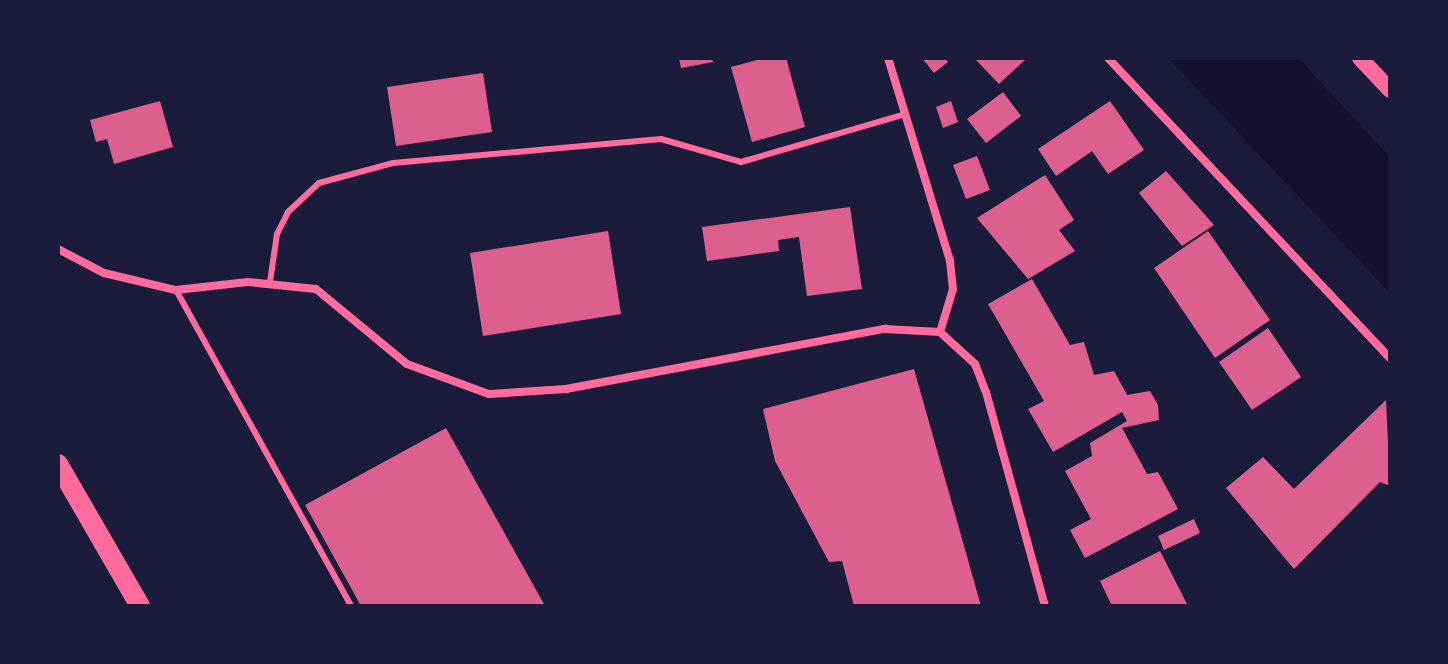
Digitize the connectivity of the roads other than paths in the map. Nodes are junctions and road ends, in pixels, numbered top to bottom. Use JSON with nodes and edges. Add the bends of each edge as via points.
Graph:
{"nodes":[{"id":1,"x":888,"y":58,"type":"edge"},
{"id":2,"x":1108,"y":58,"type":"edge"},
{"id":3,"x":1360,"y":58,"type":"edge"},
{"id":4,"x":1390,"y":90,"type":"edge"},
{"id":5,"x":905,"y":114,"type":"junction"},
{"id":6,"x":58,"y":249,"type":"edge"},
{"id":7,"x":270,"y":282,"type":"junction"},
{"id":8,"x":176,"y":290,"type":"junction"},
{"id":9,"x":940,"y":332,"type":"junction"},
{"id":10,"x":1390,"y":358,"type":"edge"},
{"id":11,"x":58,"y":464,"type":"edge"},
{"id":12,"x":140,"y":606,"type":"edge"},
{"id":13,"x":351,"y":606,"type":"edge"},
{"id":14,"x":1045,"y":606,"type":"edge"}],
"edges":[{"from":1,"to":5,"type":"street"},
{"from":2,"to":10,"type":"street"},
{"from":3,"to":4,"type":"main road"},
{"from":5,"to":7,"type":"lane","via":[[741,162],[661,139],[393,163],[319,183],[288,212],[277,234]]},
{"from":5,"to":9,"type":"street","via":[[950,261],[953,289]]},
{"from":6,"to":8,"type":"street","via":[[104,273]]},
{"from":7,"to":8,"type":"street"},
{"from":7,"to":9,"type":"street","via":[[316,289],[407,364],[489,394],[566,389],[885,329]]},
{"from":8,"to":13,"type":"lane"},
{"from":9,"to":14,"type":"street","via":[[975,364]]},
{"from":11,"to":12,"type":"main road"}]}
